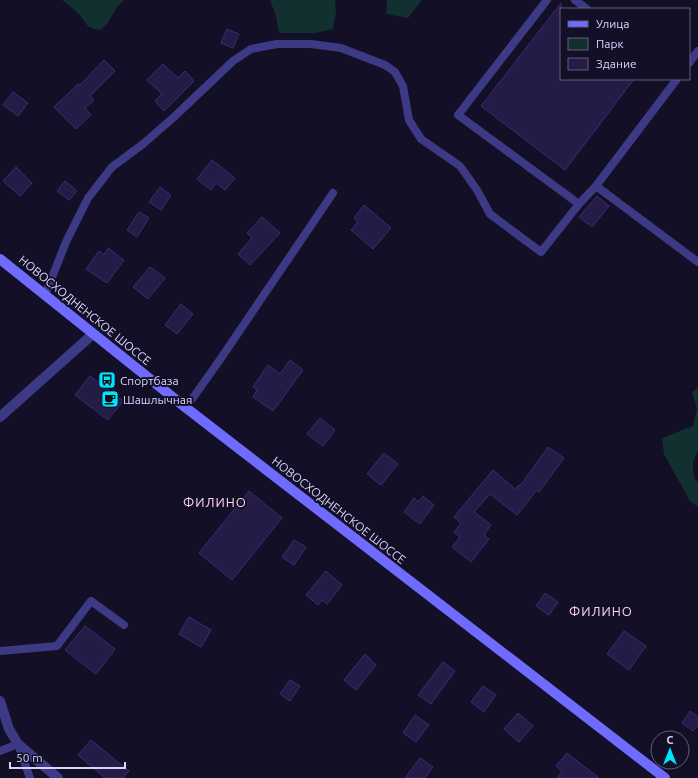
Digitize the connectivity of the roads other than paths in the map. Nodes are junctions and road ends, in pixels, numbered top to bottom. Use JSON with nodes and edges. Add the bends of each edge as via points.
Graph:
{"nodes":[{"id":1,"x":547,"y":0,"type":"edge"},
{"id":2,"x":575,"y":0,"type":"edge"},
{"id":3,"x":586,"y":8,"type":"edge"},
{"id":4,"x":698,"y":51,"type":"edge"},
{"id":5,"x":690,"y":62,"type":"edge"},
{"id":6,"x":676,"y":80,"type":"edge"},
{"id":7,"x":596,"y":186,"type":"junction"},
{"id":8,"x":333,"y":193,"type":"dead end"},
{"id":9,"x":579,"y":204,"type":"junction"},
{"id":10,"x":0,"y":259,"type":"edge"},
{"id":11,"x":698,"y":262,"type":"edge"},
{"id":12,"x":45,"y":295,"type":"junction"},
{"id":13,"x":93,"y":334,"type":"junction"},
{"id":14,"x":185,"y":407,"type":"junction"},
{"id":15,"x":0,"y":417,"type":"edge"},
{"id":16,"x":124,"y":625,"type":"dead end"},
{"id":17,"x":0,"y":651,"type":"edge"},
{"id":18,"x":0,"y":701,"type":"edge"},
{"id":19,"x":18,"y":744,"type":"junction"},
{"id":20,"x":0,"y":751,"type":"edge"},
{"id":21,"x":30,"y":778,"type":"edge"},
{"id":22,"x":58,"y":778,"type":"edge"},
{"id":23,"x":665,"y":778,"type":"edge"}],
"edges":[{"from":1,"to":9,"type":"lane","via":[[458,115]]},
{"from":2,"to":3,"type":"lane"},
{"from":4,"to":5,"type":"lane"},
{"from":6,"to":7,"type":"lane"},
{"from":7,"to":9,"type":"lane"},
{"from":7,"to":11,"type":"lane"},
{"from":8,"to":14,"type":"lane"},
{"from":9,"to":12,"type":"lane","via":[[542,252],[490,214],[460,166],[421,139],[409,120],[402,86],[395,72],[385,65],[341,48],[310,44],[277,44],[251,50],[233,62],[144,144],[112,167],[88,198],[66,242]]},
{"from":10,"to":12,"type":"main road","name":"НОВОСХОДНЕНСКОЕ ШОССЕ"},
{"from":12,"to":13,"type":"main road","name":"НОВОСХОДНЕНСКОЕ ШОССЕ"},
{"from":13,"to":14,"type":"main road","name":"НОВОСХОДНЕНСКОЕ ШОССЕ"},
{"from":13,"to":15,"type":"street"},
{"from":14,"to":23,"type":"main road","name":"НОВОСХОДНЕНСКОЕ ШОССЕ"},
{"from":16,"to":17,"type":"lane","via":[[91,601],[57,646]]},
{"from":18,"to":19,"type":"street","via":[[9,730]]},
{"from":19,"to":20,"type":"lane"},
{"from":19,"to":21,"type":"lane"},
{"from":19,"to":22,"type":"street"}]}
